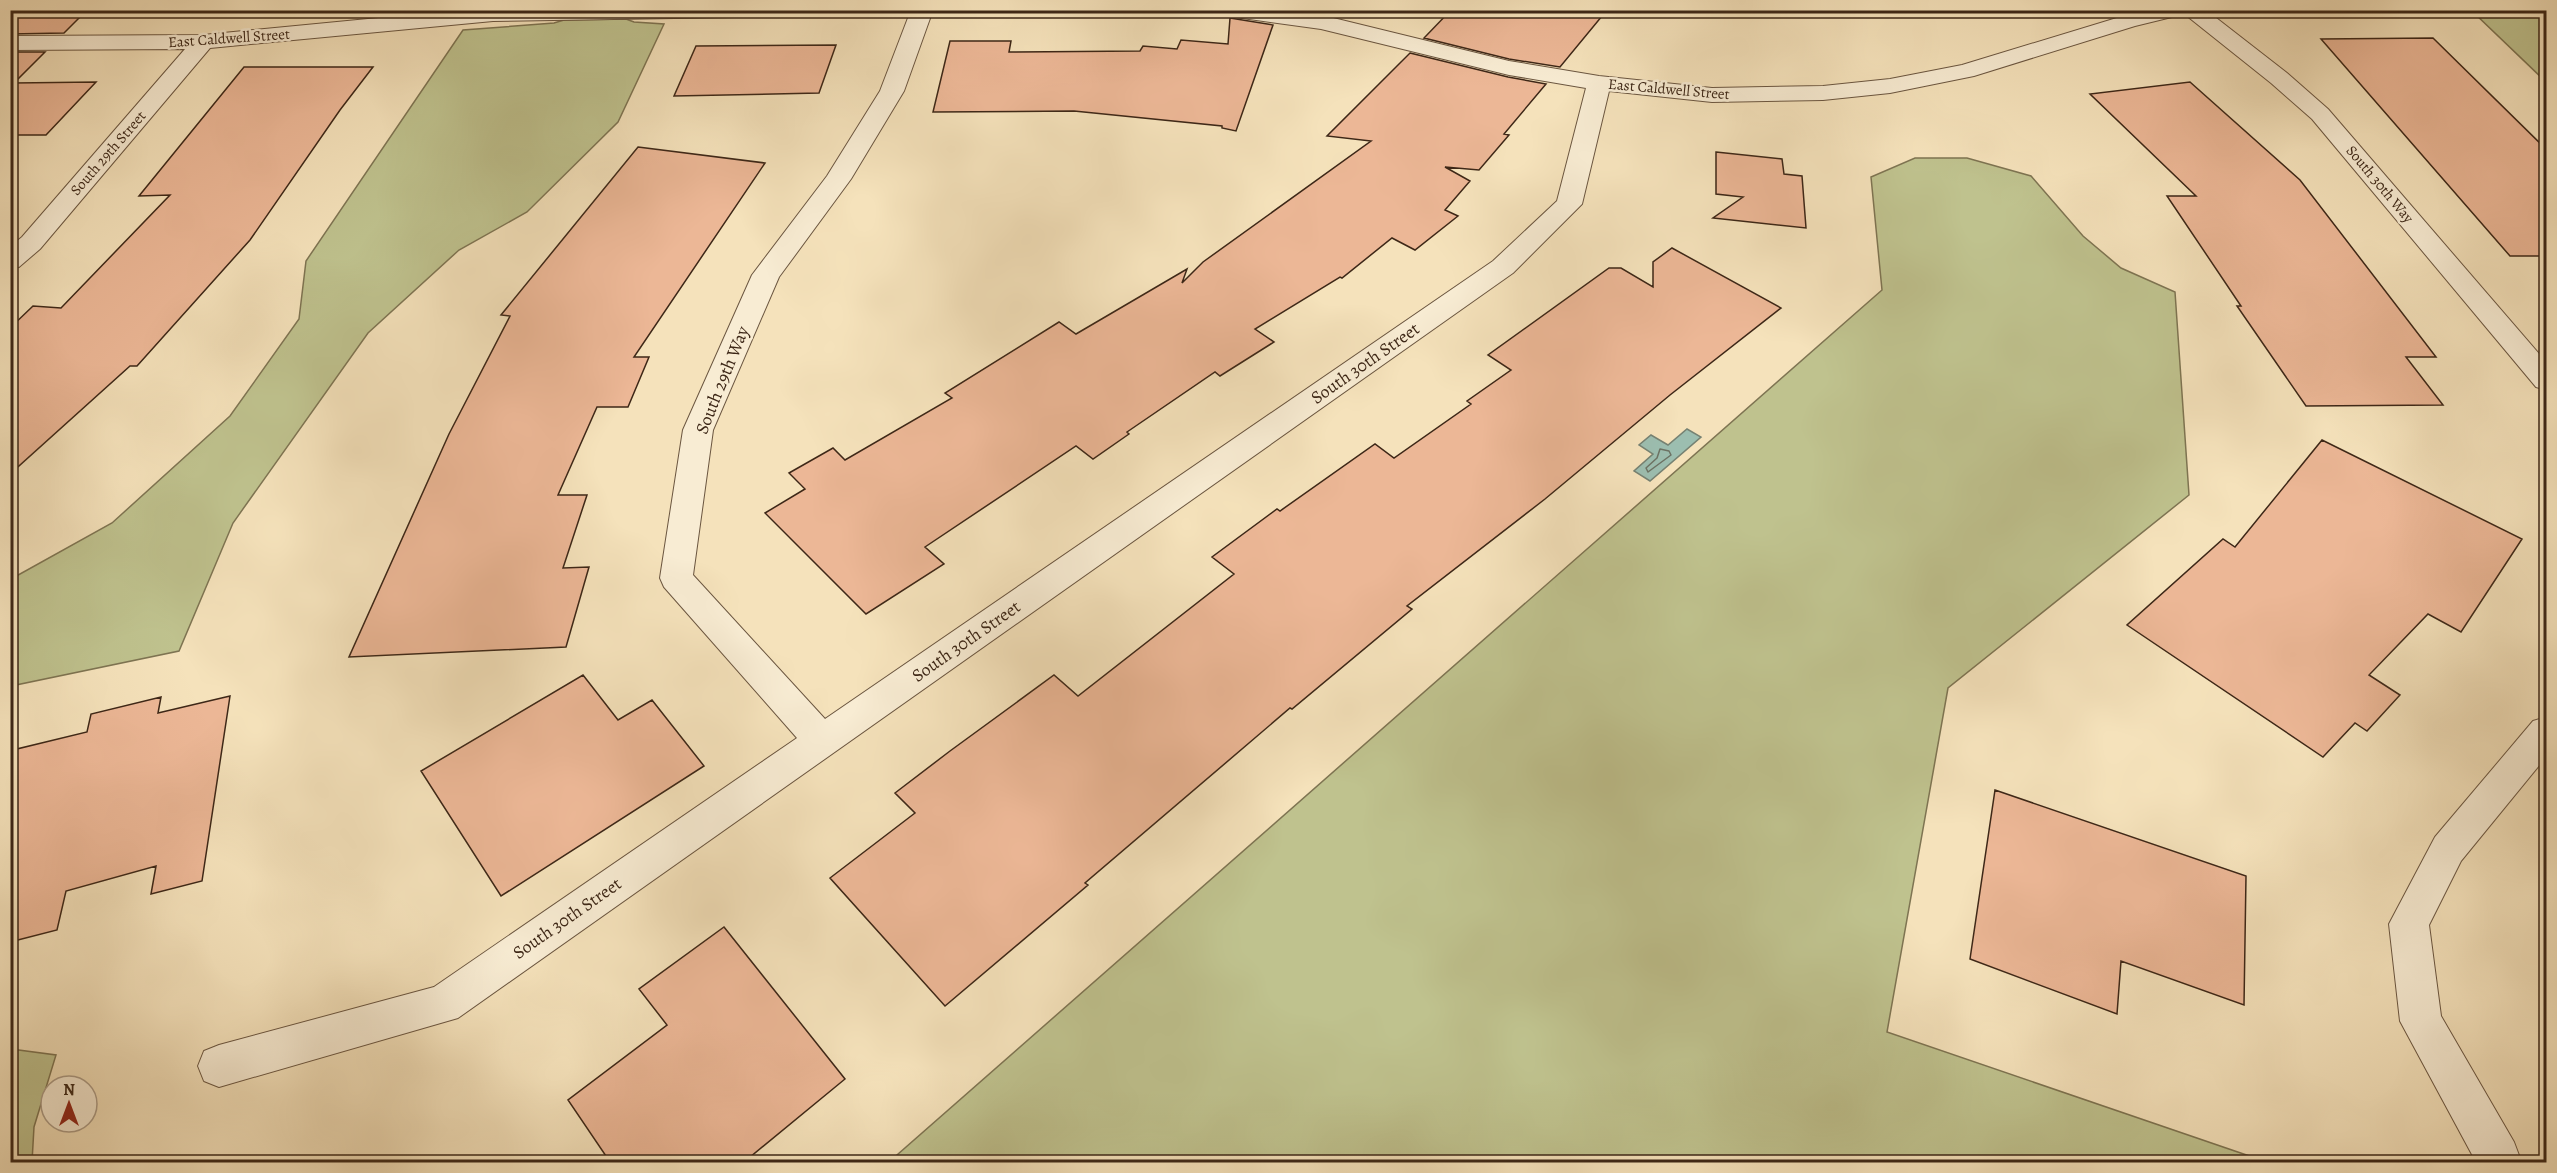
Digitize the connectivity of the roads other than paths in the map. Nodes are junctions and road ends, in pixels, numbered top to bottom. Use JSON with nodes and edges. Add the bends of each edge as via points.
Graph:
{"nodes":[{"id":1,"x":735,"y":10,"type":"edge"},
{"id":2,"x":922,"y":10,"type":"edge"},
{"id":3,"x":1235,"y":10,"type":"edge"},
{"id":4,"x":2172,"y":10,"type":"edge"},
{"id":5,"x":2191,"y":10,"type":"edge"},
{"id":6,"x":203,"y":42,"type":"junction"},
{"id":7,"x":10,"y":43,"type":"edge"},
{"id":8,"x":1599,"y":83,"type":"junction"},
{"id":9,"x":10,"y":261,"type":"edge"},
{"id":10,"x":2547,"y":380,"type":"edge"},
{"id":11,"x":2547,"y":732,"type":"edge"},
{"id":12,"x":822,"y":741,"type":"junction"},
{"id":13,"x":219,"y":1066,"type":"dead end"},
{"id":14,"x":2498,"y":1158,"type":"dead end"}],
"edges":[{"from":1,"to":6,"type":"street","name":"East Caldwell Street","via":[[494,14]]},
{"from":2,"to":12,"type":"street","name":"South 29th Way","via":[[892,91],[838,179],[766,275],[698,430],[676,578]]},
{"from":3,"to":8,"type":"street","name":"East Caldwell Street","via":[[1321,22],[1509,68]]},
{"from":4,"to":8,"type":"street","name":"East Caldwell Street","via":[[1966,70],[1890,86],[1823,93],[1712,96]]},
{"from":5,"to":10,"type":"street","name":"South 30th Way","via":[[2320,114]]},
{"from":6,"to":7,"type":"street","name":"East Caldwell Street"},
{"from":6,"to":9,"type":"street","name":"South 29th Street","via":[[31,243]]},
{"from":8,"to":12,"type":"street","name":"South 30th Street","via":[[1569,204],[1503,267]]},
{"from":11,"to":14,"type":"street","via":[[2448,849],[2409,924],[2421,1021]]},
{"from":12,"to":13,"type":"street","name":"South 30th Street","via":[[444,1004]]}]}
